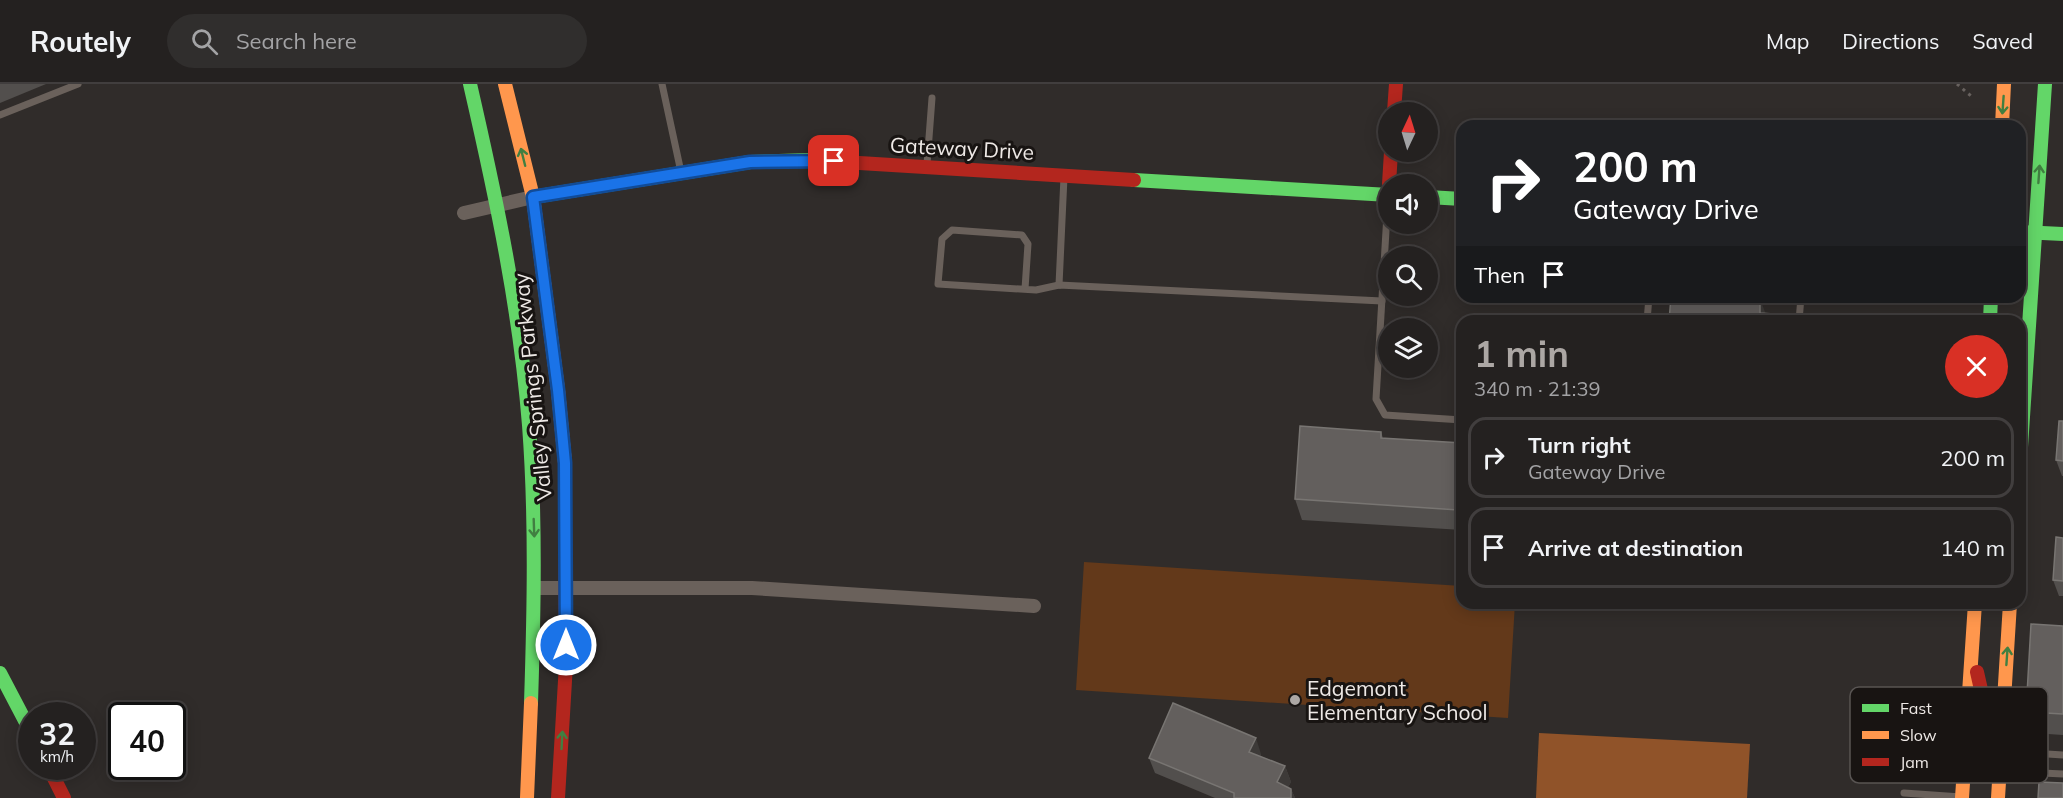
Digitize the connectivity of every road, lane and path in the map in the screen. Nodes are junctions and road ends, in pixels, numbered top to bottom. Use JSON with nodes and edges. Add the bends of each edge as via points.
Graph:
{"nodes":[{"id":1,"x":78,"y":84,"type":"edge"},
{"id":2,"x":470,"y":84,"type":"edge"},
{"id":3,"x":505,"y":84,"type":"edge"},
{"id":4,"x":662,"y":84,"type":"edge"},
{"id":5,"x":1396,"y":84,"type":"edge"},
{"id":6,"x":1957,"y":84,"type":"edge"},
{"id":7,"x":2004,"y":84,"type":"edge"},
{"id":8,"x":2045,"y":84,"type":"edge"},
{"id":9,"x":1971,"y":96,"type":"dead end"},
{"id":10,"x":932,"y":98,"type":"dead end"},
{"id":11,"x":1395,"y":102,"type":"edge"},
{"id":12,"x":0,"y":115,"type":"edge"},
{"id":13,"x":2002,"y":120,"type":"edge"},
{"id":14,"x":927,"y":167,"type":"junction"},
{"id":15,"x":681,"y":172,"type":"junction"},
{"id":16,"x":1064,"y":175,"type":"junction"},
{"id":17,"x":1378,"y":194,"type":"edge"},
{"id":18,"x":533,"y":197,"type":"junction"},
{"id":19,"x":1438,"y":198,"type":"edge"},
{"id":20,"x":1456,"y":199,"type":"edge"},
{"id":21,"x":497,"y":205,"type":"junction"},
{"id":22,"x":464,"y":213,"type":"dead end"},
{"id":23,"x":2027,"y":232,"type":"edge"},
{"id":24,"x":2063,"y":234,"type":"edge"},
{"id":25,"x":2026,"y":265,"type":"edge"},
{"id":26,"x":1059,"y":285,"type":"junction"},
{"id":27,"x":1025,"y":289,"type":"junction"},
{"id":28,"x":1378,"y":302,"type":"edge"},
{"id":29,"x":1382,"y":306,"type":"edge"},
{"id":30,"x":1456,"y":420,"type":"edge"},
{"id":31,"x":535,"y":588,"type":"junction"},
{"id":32,"x":567,"y":588,"type":"junction"},
{"id":33,"x":1034,"y":606,"type":"dead end"},
{"id":34,"x":1975,"y":609,"type":"edge"},
{"id":35,"x":2010,"y":609,"type":"edge"},
{"id":36,"x":1972,"y":655,"type":"junction"},
{"id":37,"x":0,"y":673,"type":"edge"},
{"id":38,"x":1970,"y":687,"type":"edge"},
{"id":39,"x":1980,"y":687,"type":"edge"},
{"id":40,"x":2005,"y":687,"type":"edge"},
{"id":41,"x":18,"y":707,"type":"edge"},
{"id":42,"x":2048,"y":754,"type":"edge"},
{"id":43,"x":2063,"y":755,"type":"edge"},
{"id":44,"x":2048,"y":773,"type":"edge"},
{"id":45,"x":2063,"y":774,"type":"edge"},
{"id":46,"x":55,"y":780,"type":"edge"},
{"id":47,"x":1966,"y":783,"type":"edge"},
{"id":48,"x":1999,"y":783,"type":"edge"},
{"id":49,"x":1904,"y":794,"type":"dead end"},
{"id":50,"x":64,"y":798,"type":"edge"},
{"id":51,"x":526,"y":798,"type":"edge"},
{"id":52,"x":558,"y":798,"type":"edge"},
{"id":53,"x":1965,"y":798,"type":"edge"},
{"id":54,"x":1998,"y":798,"type":"edge"}],
"edges":[{"from":1,"to":12,"type":"lane"},
{"from":2,"to":21,"type":"main road","name":"Valley Springs Parkway"},
{"from":18,"to":3,"type":"main road","name":"Valley Springs Parkway","one_way":true},
{"from":4,"to":15,"type":"lane"},
{"from":5,"to":11,"type":"main road"},
{"from":6,"to":9,"type":"path"},
{"from":7,"to":13,"type":"main road","one_way":true},
{"from":23,"to":8,"type":"main road","one_way":true},
{"from":10,"to":14,"type":"lane"},
{"from":14,"to":15,"type":"main road","name":"Gateway Drive","via":[[811,160],[750,162]]},
{"from":14,"to":16,"type":"main road","name":"Gateway Drive"},
{"from":15,"to":18,"type":"main road","name":"Gateway Drive"},
{"from":16,"to":17,"type":"main road","name":"Gateway Drive"},
{"from":16,"to":26,"type":"lane"},
{"from":18,"to":21,"type":"street","name":"Gateway Drive"},
{"from":18,"to":32,"type":"main road","name":"Valley Springs Parkway","via":[[565,463]]},
{"from":19,"to":20,"type":"main road"},
{"from":21,"to":22,"type":"street","name":"Gateway Drive"},
{"from":21,"to":31,"type":"main road","name":"Valley Springs Parkway","one_way":true,"via":[[525,392]]},
{"from":23,"to":24,"type":"main road"},
{"from":23,"to":25,"type":"main road"},
{"from":26,"to":27,"type":"lane"},
{"from":26,"to":28,"type":"lane"},
{"from":27,"to":27,"type":"lane","via":[[938,284],[942,239],[952,230],[1022,235],[1028,244]]},
{"from":29,"to":30,"type":"lane","via":[[1376,399],[1385,415]]},
{"from":31,"to":32,"type":"street"},
{"from":31,"to":51,"type":"main road","name":"Valley Springs Parkway"},
{"from":32,"to":33,"type":"street","via":[[752,588]]},
{"from":52,"to":32,"type":"main road","name":"Valley Springs Parkway","one_way":true},
{"from":34,"to":36,"type":"main road"},
{"from":40,"to":35,"type":"main road","one_way":true},
{"from":36,"to":38,"type":"main road"},
{"from":36,"to":39,"type":"main road"},
{"from":37,"to":41,"type":"main road"},
{"from":42,"to":43,"type":"lane"},
{"from":44,"to":45,"type":"lane"},
{"from":46,"to":50,"type":"main road"},
{"from":47,"to":53,"type":"main road"},
{"from":48,"to":54,"type":"main road"},
{"from":49,"to":53,"type":"lane"}]}
